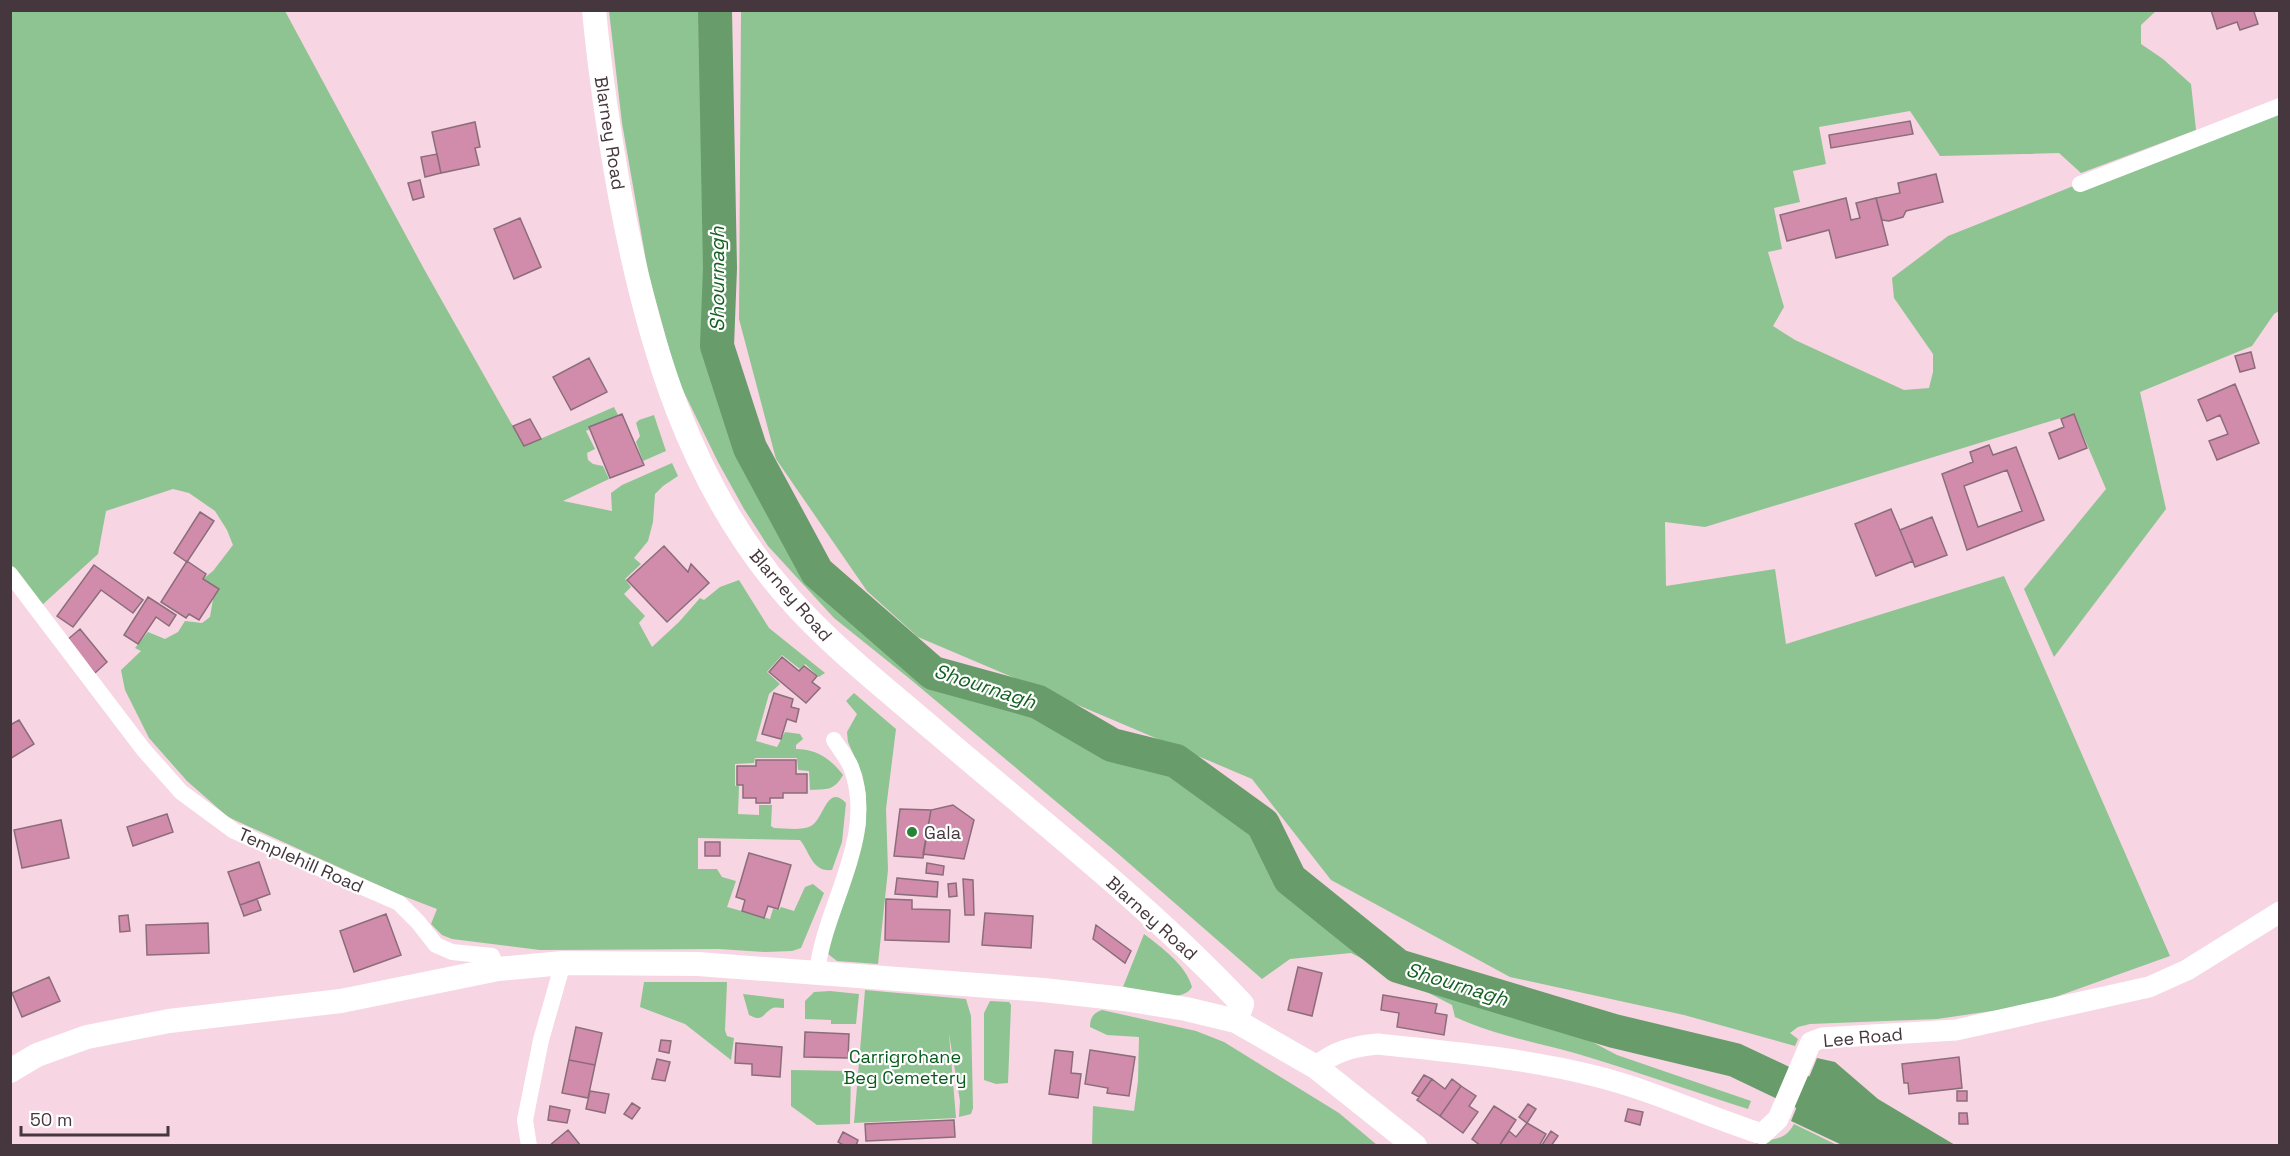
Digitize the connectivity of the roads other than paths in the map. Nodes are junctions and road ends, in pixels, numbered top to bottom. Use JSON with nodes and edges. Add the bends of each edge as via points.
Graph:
{"nodes":[{"id":1,"x":594,"y":10,"type":"edge"},
{"id":2,"x":2280,"y":106,"type":"edge"},
{"id":3,"x":2080,"y":184,"type":"dead end"},
{"id":4,"x":10,"y":574,"type":"edge"},
{"id":5,"x":834,"y":740,"type":"dead end"},
{"id":6,"x":2280,"y":912,"type":"edge"},
{"id":7,"x":562,"y":963,"type":"junction"},
{"id":8,"x":498,"y":969,"type":"junction"},
{"id":9,"x":817,"y":973,"type":"junction"},
{"id":10,"x":1236,"y":1021,"type":"junction"},
{"id":11,"x":1316,"y":1067,"type":"junction"},
{"id":12,"x":10,"y":1071,"type":"edge"},
{"id":13,"x":528,"y":1146,"type":"edge"},
{"id":14,"x":1415,"y":1146,"type":"edge"}],
"edges":[{"from":1,"to":10,"type":"main road","name":"Blarney Road","via":[[604,106],[645,310],[678,412],[706,477],[737,531],[788,597],[840,651],[1204,964],[1242,1004]]},
{"from":2,"to":3,"type":"street"},
{"from":4,"to":8,"type":"street","name":"Templehill Road","via":[[143,749],[181,792],[234,831],[399,903],[436,945],[452,952],[492,956]]},
{"from":5,"to":9,"type":"street","via":[[851,766],[858,824],[853,853],[820,948]]},
{"from":6,"to":11,"type":"street","name":"Lee Road","via":[[2187,970],[2149,987],[1956,1030],[1822,1038],[1811,1042],[1778,1119],[1762,1134],[1596,1076],[1552,1066],[1378,1044],[1356,1046],[1327,1057]]},
{"from":7,"to":8,"type":"main road"},
{"from":7,"to":9,"type":"main road","via":[[698,964]]},
{"from":7,"to":13,"type":"street","via":[[525,1120]]},
{"from":8,"to":12,"type":"main road","via":[[341,1001],[169,1021],[87,1037],[37,1055]]},
{"from":9,"to":10,"type":"main road","via":[[1124,999]]},
{"from":10,"to":11,"type":"main road"},
{"from":11,"to":14,"type":"main road"}]}
